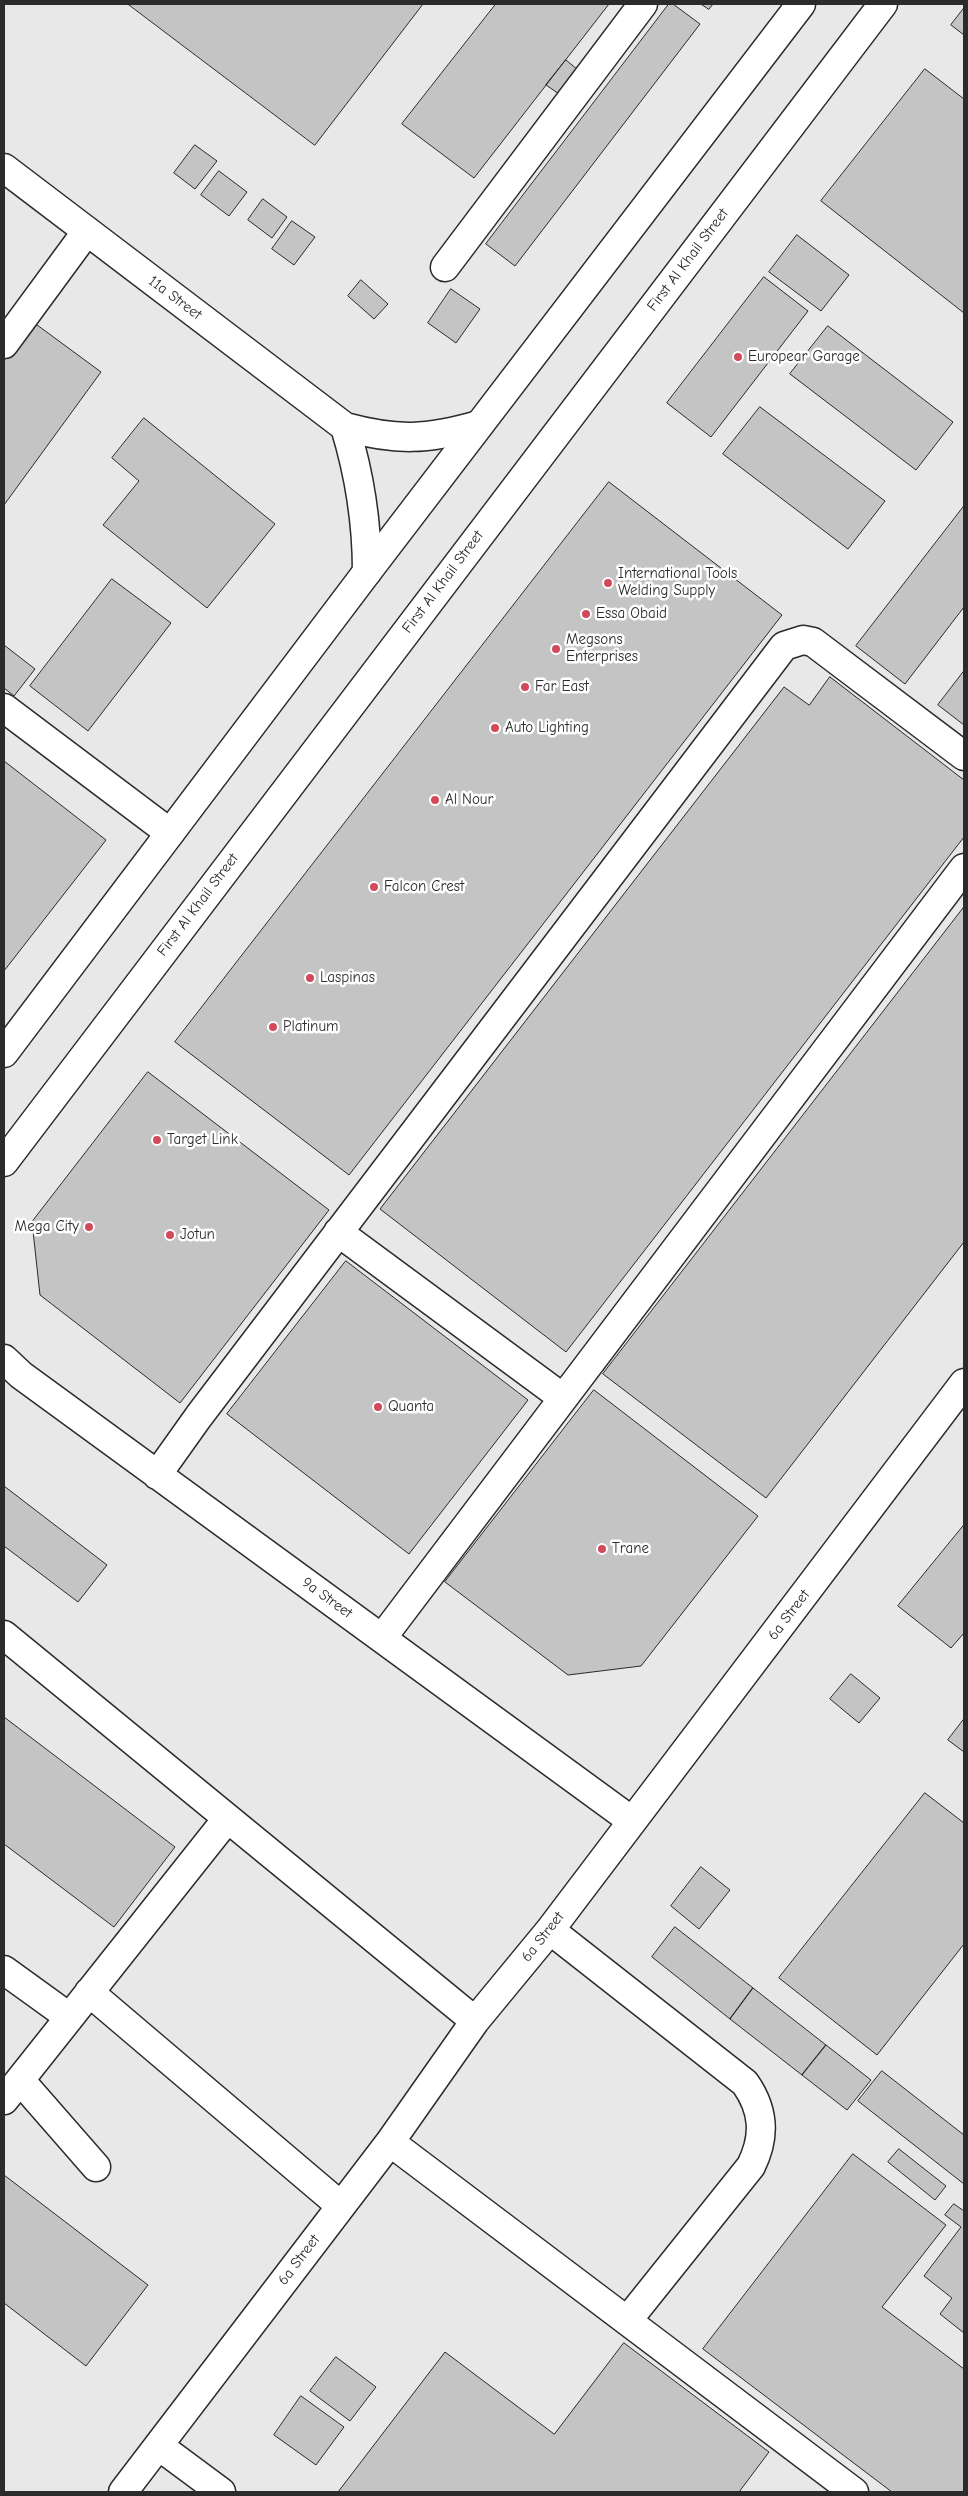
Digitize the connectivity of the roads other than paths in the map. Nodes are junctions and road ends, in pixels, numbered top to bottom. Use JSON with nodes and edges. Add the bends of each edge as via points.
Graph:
{"nodes":[{"id":1,"x":643,"y":4,"type":"edge"},
{"id":2,"x":801,"y":4,"type":"edge"},
{"id":3,"x":883,"y":4,"type":"edge"},
{"id":4,"x":4,"y":168,"type":"edge"},
{"id":5,"x":87,"y":232,"type":"junction"},
{"id":6,"x":445,"y":267,"type":"dead end"},
{"id":7,"x":4,"y":344,"type":"edge"},
{"id":8,"x":479,"y":425,"type":"junction"},
{"id":9,"x":345,"y":427,"type":"junction"},
{"id":10,"x":366,"y":572,"type":"junction"},
{"id":11,"x":4,"y":708,"type":"edge"},
{"id":12,"x":964,"y":756,"type":"edge"},
{"id":13,"x":170,"y":833,"type":"junction"},
{"id":14,"x":964,"y":868,"type":"edge"},
{"id":15,"x":4,"y":1053,"type":"edge"},
{"id":16,"x":4,"y":1162,"type":"edge"},
{"id":17,"x":338,"y":1232,"type":"junction"},
{"id":18,"x":9,"y":1367,"type":"edge"},
{"id":19,"x":964,"y":1383,"type":"edge"},
{"id":20,"x":563,"y":1398,"type":"junction"},
{"id":21,"x":157,"y":1475,"type":"junction"},
{"id":22,"x":4,"y":1635,"type":"edge"},
{"id":23,"x":382,"y":1638,"type":"junction"},
{"id":24,"x":227,"y":1819,"type":"junction"},
{"id":25,"x":632,"y":1822,"type":"junction"},
{"id":26,"x":550,"y":1930,"type":"junction"},
{"id":27,"x":4,"y":1970,"type":"edge"},
{"id":28,"x":89,"y":1992,"type":"junction"},
{"id":29,"x":69,"y":2018,"type":"junction"},
{"id":30,"x":475,"y":2022,"type":"junction"},
{"id":31,"x":12,"y":2090,"type":"edge"},
{"id":32,"x":390,"y":2142,"type":"junction"},
{"id":33,"x":96,"y":2167,"type":"dead end"},
{"id":34,"x":341,"y":2206,"type":"junction"},
{"id":35,"x":627,"y":2321,"type":"junction"},
{"id":36,"x":159,"y":2446,"type":"junction"},
{"id":37,"x":123,"y":2492,"type":"edge"},
{"id":38,"x":221,"y":2492,"type":"edge"},
{"id":39,"x":854,"y":2492,"type":"edge"}],
"edges":[{"from":1,"to":6,"type":"main road"},
{"from":2,"to":8,"type":"main road"},
{"from":3,"to":16,"type":"main road","name":"First Al Khail Street"},
{"from":4,"to":5,"type":"main road","name":"11a Street"},
{"from":5,"to":7,"type":"main road"},
{"from":5,"to":9,"type":"main road","name":"11a Street"},
{"from":8,"to":9,"type":"main road","name":"11a Street","via":[[446,434],[412,438],[378,436]]},
{"from":8,"to":10,"type":"main road"},
{"from":9,"to":10,"type":"main road","via":[[363,499]]},
{"from":10,"to":13,"type":"main road"},
{"from":11,"to":13,"type":"main road"},
{"from":12,"to":17,"type":"main road","via":[[813,642],[803,640],[784,646]]},
{"from":13,"to":15,"type":"main road"},
{"from":14,"to":20,"type":"main road"},
{"from":17,"to":20,"type":"main road"},
{"from":17,"to":21,"type":"main road"},
{"from":18,"to":21,"type":"main road","name":"9a Street"},
{"from":19,"to":25,"type":"main road","name":"6a Street"},
{"from":20,"to":23,"type":"main road"},
{"from":21,"to":23,"type":"main road","name":"9a Street"},
{"from":22,"to":24,"type":"main road"},
{"from":23,"to":25,"type":"main road","name":"9a Street"},
{"from":24,"to":28,"type":"main road"},
{"from":24,"to":30,"type":"main road"},
{"from":25,"to":26,"type":"main road","name":"6a Street"},
{"from":26,"to":30,"type":"main road","name":"6a Street"},
{"from":26,"to":35,"type":"main road","via":[[745,2083],[759,2109],[761,2138],[752,2166]]},
{"from":27,"to":29,"type":"main road"},
{"from":28,"to":29,"type":"main road"},
{"from":28,"to":34,"type":"main road"},
{"from":29,"to":31,"type":"main road"},
{"from":30,"to":32,"type":"main road","name":"6a Street"},
{"from":31,"to":33,"type":"main road"},
{"from":32,"to":34,"type":"main road","name":"6a Street"},
{"from":32,"to":35,"type":"main road"},
{"from":34,"to":36,"type":"main road","name":"6a Street"},
{"from":35,"to":39,"type":"main road"},
{"from":36,"to":37,"type":"main road","name":"6a Street"},
{"from":36,"to":38,"type":"main road"}]}
